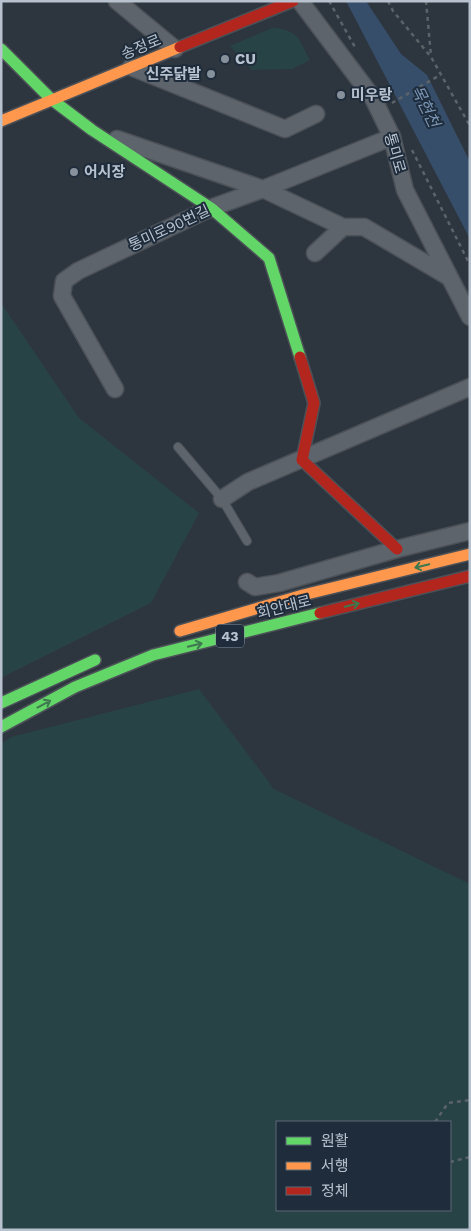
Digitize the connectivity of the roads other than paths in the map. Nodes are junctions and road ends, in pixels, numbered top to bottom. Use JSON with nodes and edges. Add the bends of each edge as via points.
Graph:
{"nodes":[{"id":1,"x":117,"y":1,"type":"edge"},
{"id":2,"x":293,"y":1,"type":"edge"},
{"id":3,"x":300,"y":1,"type":"edge"},
{"id":4,"x":1,"y":48,"type":"edge"},
{"id":5,"x":175,"y":50,"type":"junction"},
{"id":6,"x":131,"y":67,"type":"junction"},
{"id":7,"x":51,"y":98,"type":"junction"},
{"id":8,"x":316,"y":114,"type":"dead end"},
{"id":9,"x":1,"y":121,"type":"edge"},
{"id":10,"x":92,"y":130,"type":"junction"},
{"id":11,"x":392,"y":137,"type":"junction"},
{"id":12,"x":263,"y":190,"type":"junction"},
{"id":13,"x":211,"y":208,"type":"junction"},
{"id":14,"x":343,"y":227,"type":"junction"},
{"id":15,"x":315,"y":253,"type":"dead end"},
{"id":16,"x":449,"y":277,"type":"junction"},
{"id":17,"x":470,"y":317,"type":"edge"},
{"id":18,"x":470,"y":387,"type":"edge"},
{"id":19,"x":116,"y":389,"type":"dead end"},
{"id":20,"x":178,"y":447,"type":"dead end"},
{"id":21,"x":302,"y":460,"type":"junction"},
{"id":22,"x":222,"y":499,"type":"junction"},
{"id":23,"x":470,"y":530,"type":"edge"},
{"id":24,"x":247,"y":541,"type":"dead end"},
{"id":25,"x":397,"y":548,"type":"junction"},
{"id":26,"x":470,"y":554,"type":"edge"},
{"id":27,"x":470,"y":576,"type":"edge"},
{"id":28,"x":247,"y":582,"type":"dead end"},
{"id":29,"x":168,"y":634,"type":"dead end"},
{"id":30,"x":106,"y":656,"type":"dead end"},
{"id":31,"x":1,"y":703,"type":"edge"},
{"id":32,"x":1,"y":727,"type":"edge"}],
"edges":[{"from":1,"to":5,"type":"street"},
{"from":2,"to":5,"type":"street","name":"송정로"},
{"from":3,"to":11,"type":"street","name":"통미로","via":[[374,98]]},
{"from":4,"to":7,"type":"street"},
{"from":5,"to":6,"type":"street","name":"송정로"},
{"from":6,"to":7,"type":"street","name":"송정로"},
{"from":6,"to":8,"type":"street","via":[[285,129]]},
{"from":7,"to":9,"type":"street","name":"송정로"},
{"from":7,"to":10,"type":"street"},
{"from":10,"to":12,"type":"street"},
{"from":10,"to":13,"type":"street"},
{"from":11,"to":12,"type":"street","name":"통미로90번길"},
{"from":11,"to":16,"type":"street","name":"통미로","via":[[405,190]]},
{"from":12,"to":13,"type":"street","name":"통미로90번길"},
{"from":12,"to":14,"type":"street"},
{"from":13,"to":19,"type":"street","name":"통미로90번길","via":[[78,270],[64,281],[62,296]]},
{"from":13,"to":21,"type":"street","via":[[269,258],[314,403]]},
{"from":14,"to":15,"type":"street"},
{"from":14,"to":16,"type":"street","via":[[364,227]]},
{"from":16,"to":17,"type":"street","name":"통미로"},
{"from":18,"to":21,"type":"street"},
{"from":20,"to":22,"type":"lane"},
{"from":21,"to":22,"type":"street","via":[[248,482]]},
{"from":21,"to":25,"type":"street"},
{"from":22,"to":24,"type":"lane"},
{"from":23,"to":25,"type":"street"},
{"from":25,"to":28,"type":"street","via":[[279,583],[255,587]]},
{"from":26,"to":29,"type":"street","name":"회안대로","number":"43","one_way":true,"via":[[303,595]]},
{"from":32,"to":27,"type":"street","name":"회안대로","number":"43","one_way":true,"via":[[75,687],[153,655]]},
{"from":30,"to":31,"type":"street"}]}
